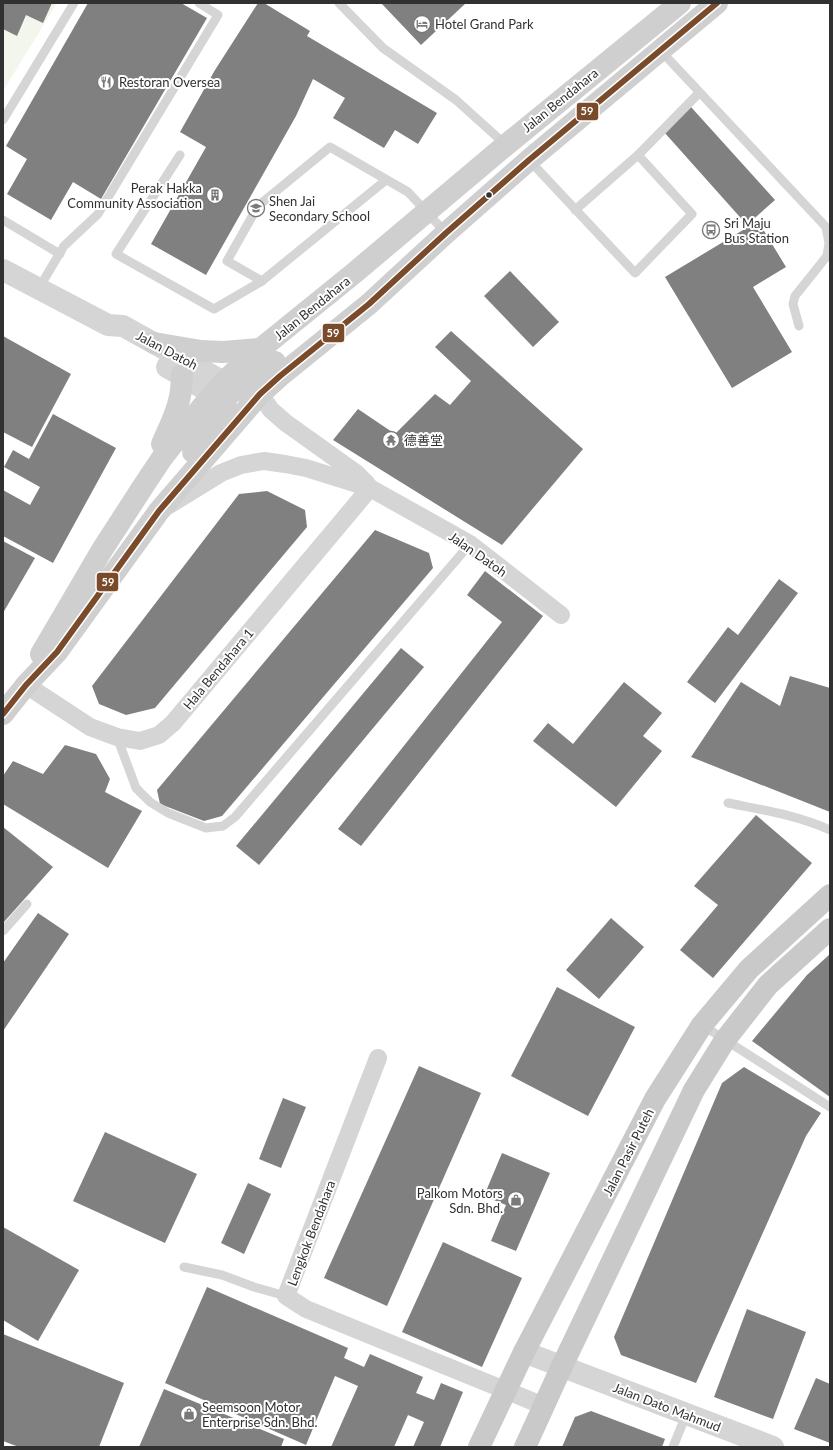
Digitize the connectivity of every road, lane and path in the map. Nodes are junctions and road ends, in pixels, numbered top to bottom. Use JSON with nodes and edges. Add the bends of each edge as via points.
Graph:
{"nodes":[{"id":1,"x":74,"y":3,"type":"edge"},
{"id":2,"x":199,"y":3,"type":"edge"},
{"id":3,"x":338,"y":3,"type":"edge"},
{"id":4,"x":717,"y":3,"type":"edge"},
{"id":5,"x":678,"y":4,"type":"edge"},
{"id":6,"x":693,"y":23,"type":"junction"},
{"id":7,"x":660,"y":50,"type":"junction"},
{"id":8,"x":699,"y":93,"type":"junction"},
{"id":9,"x":3,"y":120,"type":"edge"},
{"id":10,"x":506,"y":145,"type":"junction"},
{"id":11,"x":180,"y":155,"type":"dead end"},
{"id":12,"x":638,"y":155,"type":"junction"},
{"id":13,"x":529,"y":160,"type":"junction"},
{"id":14,"x":386,"y":180,"type":"junction"},
{"id":15,"x":575,"y":210,"type":"junction"},
{"id":16,"x":426,"y":211,"type":"junction"},
{"id":17,"x":3,"y":220,"type":"edge"},
{"id":18,"x":446,"y":233,"type":"junction"},
{"id":19,"x":60,"y":254,"type":"junction"},
{"id":20,"x":3,"y":270,"type":"edge"},
{"id":21,"x":262,"y":281,"type":"junction"},
{"id":22,"x":38,"y":288,"type":"junction"},
{"id":23,"x":346,"y":322,"type":"junction"},
{"id":24,"x":108,"y":325,"type":"junction"},
{"id":25,"x":799,"y":326,"type":"dead end"},
{"id":26,"x":154,"y":343,"type":"junction"},
{"id":27,"x":261,"y":349,"type":"junction"},
{"id":28,"x":182,"y":375,"type":"junction"},
{"id":29,"x":221,"y":390,"type":"junction"},
{"id":30,"x":260,"y":394,"type":"junction"},
{"id":31,"x":144,"y":485,"type":"junction"},
{"id":32,"x":370,"y":488,"type":"junction"},
{"id":33,"x":160,"y":511,"type":"junction"},
{"id":34,"x":470,"y":544,"type":"junction"},
{"id":35,"x":561,"y":615,"type":"dead end"},
{"id":36,"x":26,"y":685,"type":"junction"},
{"id":37,"x":3,"y":714,"type":"edge"},
{"id":38,"x":117,"y":737,"type":"junction"},
{"id":39,"x":728,"y":803,"type":"dead end"},
{"id":40,"x":830,"y":830,"type":"edge"},
{"id":41,"x":830,"y":895,"type":"edge"},
{"id":42,"x":27,"y":904,"type":"dead end"},
{"id":43,"x":830,"y":929,"type":"edge"},
{"id":44,"x":3,"y":931,"type":"edge"},
{"id":45,"x":702,"y":1025,"type":"junction"},
{"id":46,"x":725,"y":1040,"type":"junction"},
{"id":47,"x":378,"y":1058,"type":"dead end"},
{"id":48,"x":830,"y":1107,"type":"edge"},
{"id":49,"x":184,"y":1267,"type":"dead end"},
{"id":50,"x":286,"y":1296,"type":"junction"},
{"id":51,"x":524,"y":1352,"type":"junction"},
{"id":52,"x":562,"y":1366,"type":"junction"},
{"id":53,"x":506,"y":1391,"type":"junction"},
{"id":54,"x":544,"y":1406,"type":"junction"},
{"id":55,"x":686,"y":1415,"type":"junction"},
{"id":56,"x":479,"y":1447,"type":"edge"},
{"id":57,"x":525,"y":1447,"type":"edge"},
{"id":58,"x":673,"y":1447,"type":"edge"},
{"id":59,"x":773,"y":1447,"type":"edge"}],
"edges":[{"from":1,"to":9,"type":"lane"},
{"from":2,"to":19,"type":"lane","via":[[218,15],[98,214],[64,246]]},
{"from":3,"to":10,"type":"lane","via":[[382,48],[456,100]]},
{"from":4,"to":6,"type":"main road","name":"Jalan Bendahara"},
{"from":5,"to":6,"type":"street"},
{"from":5,"to":10,"type":"main road","name":"Jalan Bendahara"},
{"from":6,"to":7,"type":"main road","name":"Jalan Bendahara"},
{"from":7,"to":8,"type":"lane"},
{"from":7,"to":13,"type":"main road","name":"Jalan Bendahara"},
{"from":8,"to":12,"type":"lane"},
{"from":8,"to":25,"type":"lane","via":[[826,228],[828,256],[795,296],[793,304]]},
{"from":10,"to":16,"type":"main road","name":"Jalan Bendahara"},
{"from":11,"to":21,"type":"lane","via":[[116,254],[214,309]]},
{"from":12,"to":15,"type":"lane"},
{"from":12,"to":15,"type":"lane","via":[[692,214],[635,273]]},
{"from":13,"to":15,"type":"lane"},
{"from":13,"to":18,"type":"main road","name":"Jalan Bendahara"},
{"from":14,"to":16,"type":"lane","via":[[408,192]]},
{"from":14,"to":21,"type":"lane"},
{"from":14,"to":21,"type":"lane","via":[[330,148],[258,206],[227,262]]},
{"from":16,"to":18,"type":"lane"},
{"from":16,"to":27,"type":"main road","name":"Jalan Bendahara"},
{"from":17,"to":19,"type":"lane"},
{"from":18,"to":23,"type":"main road","name":"Jalan Bendahara"},
{"from":19,"to":22,"type":"lane"},
{"from":20,"to":22,"type":"street","name":"Jalan Datoh"},
{"from":22,"to":24,"type":"street","name":"Jalan Datoh"},
{"from":23,"to":29,"type":"main road","via":[[316,335],[290,351],[248,383]]},
{"from":23,"to":30,"type":"main road","name":"Jalan Bendahara"},
{"from":24,"to":26,"type":"street","name":"Jalan Datoh","via":[[123,326]]},
{"from":24,"to":28,"type":"street","name":"Jalan Datoh","via":[[117,338]]},
{"from":26,"to":27,"type":"main road","via":[[201,351]]},
{"from":26,"to":29,"type":"street","name":"Jalan Datoh"},
{"from":27,"to":29,"type":"main road","name":"Jalan Bendahara"},
{"from":28,"to":29,"type":"street","name":"Jalan Datoh"},
{"from":28,"to":31,"type":"main road","via":[[179,405]]},
{"from":29,"to":31,"type":"main road","name":"Jalan Bendahara","via":[[162,458]]},
{"from":29,"to":33,"type":"main road","via":[[223,409],[189,458]]},
{"from":30,"to":32,"type":"street","name":"Jalan Datoh","via":[[271,410],[286,423],[356,473]]},
{"from":30,"to":33,"type":"main road","name":"Jalan Bendahara"},
{"from":31,"to":36,"type":"main road","name":"Jalan Bendahara","via":[[45,645]]},
{"from":32,"to":33,"type":"street","name":"Jalan Datoh","via":[[306,468],[264,462],[241,465],[221,473]]},
{"from":32,"to":34,"type":"street","name":"Jalan Datoh"},
{"from":32,"to":38,"type":"street","name":"Hala Bendahara 1","via":[[173,723],[159,735],[140,740]]},
{"from":33,"to":36,"type":"main road","name":"Jalan Bendahara","via":[[57,652]]},
{"from":34,"to":35,"type":"street","name":"Jalan Datoh"},
{"from":34,"to":38,"type":"lane","via":[[235,817],[223,826],[206,828],[168,813],[150,802],[136,788]]},
{"from":36,"to":37,"type":"main road","name":"Jalan Bendahara"},
{"from":36,"to":38,"type":"street","name":"Hala Bendahara 1","via":[[90,727]]},
{"from":39,"to":40,"type":"lane","via":[[785,814]]},
{"from":41,"to":45,"type":"main road","name":"Jalan Pasir Puteh","via":[[749,969]]},
{"from":42,"to":44,"type":"lane"},
{"from":43,"to":46,"type":"main road","via":[[768,984]]},
{"from":45,"to":46,"type":"lane"},
{"from":45,"to":51,"type":"main road","name":"Jalan Pasir Puteh","via":[[655,1099]]},
{"from":46,"to":48,"type":"lane"},
{"from":46,"to":52,"type":"main road","via":[[694,1090]]},
{"from":47,"to":50,"type":"street","name":"Lengkok Bendahara"},
{"from":49,"to":50,"type":"lane","via":[[222,1275]]},
{"from":50,"to":53,"type":"street","name":"Lengkok Bendahara","via":[[306,1309]]},
{"from":51,"to":52,"type":"street","name":"Jalan Dato Mahmud"},
{"from":51,"to":53,"type":"main road","name":"Jalan Pasir Puteh"},
{"from":52,"to":54,"type":"main road"},
{"from":52,"to":55,"type":"street","name":"Jalan Dato Mahmud"},
{"from":53,"to":54,"type":"street","name":"Lengkok Bendahara"},
{"from":53,"to":56,"type":"main road","name":"Jalan Pasir Puteh"},
{"from":54,"to":57,"type":"main road"},
{"from":55,"to":58,"type":"lane"},
{"from":55,"to":59,"type":"street","name":"Jalan Dato Mahmud"}]}
